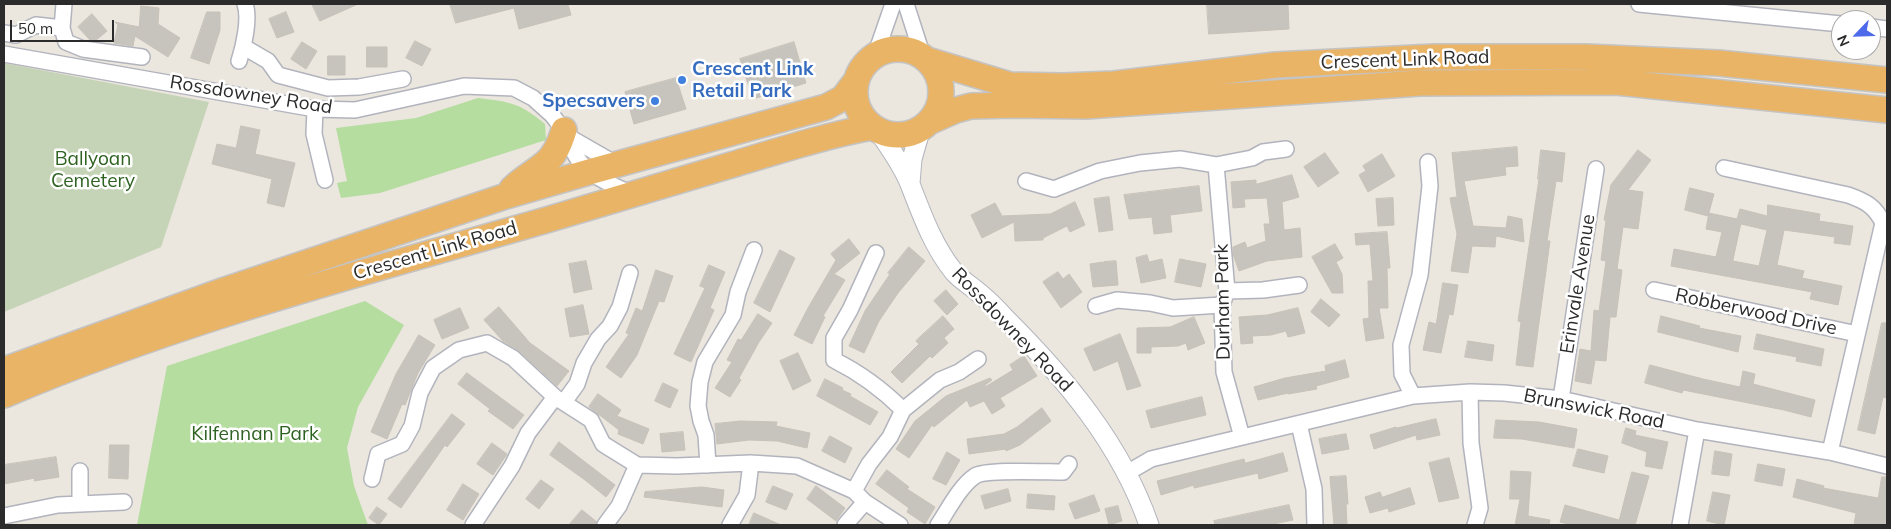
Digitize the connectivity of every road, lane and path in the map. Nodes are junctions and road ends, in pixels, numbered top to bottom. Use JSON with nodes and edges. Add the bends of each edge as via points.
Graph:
{"nodes":[{"id":1,"x":64,"y":4,"type":"edge"},
{"id":2,"x":893,"y":4,"type":"edge"},
{"id":3,"x":906,"y":4,"type":"edge"},
{"id":4,"x":1639,"y":4,"type":"edge"},
{"id":5,"x":250,"y":5,"type":"edge"},
{"id":6,"x":1831,"y":23,"type":"edge"},
{"id":7,"x":62,"y":28,"type":"junction"},
{"id":8,"x":4,"y":33,"type":"edge"},
{"id":9,"x":4,"y":54,"type":"edge"},
{"id":10,"x":875,"y":56,"type":"junction"},
{"id":11,"x":142,"y":57,"type":"dead end"},
{"id":12,"x":925,"y":59,"type":"junction"},
{"id":13,"x":403,"y":79,"type":"dead end"},
{"id":14,"x":1887,"y":80,"type":"edge"},
{"id":15,"x":856,"y":81,"type":"junction"},
{"id":16,"x":315,"y":108,"type":"junction"},
{"id":17,"x":1887,"y":110,"type":"edge"},
{"id":18,"x":926,"y":126,"type":"junction"},
{"id":19,"x":876,"y":130,"type":"junction"},
{"id":20,"x":566,"y":133,"type":"junction"},
{"id":21,"x":1286,"y":149,"type":"dead end"},
{"id":22,"x":1428,"y":162,"type":"dead end"},
{"id":23,"x":616,"y":164,"type":"junction"},
{"id":24,"x":1216,"y":165,"type":"junction"},
{"id":25,"x":1724,"y":168,"type":"dead end"},
{"id":26,"x":1596,"y":169,"type":"dead end"},
{"id":27,"x":589,"y":172,"type":"junction"},
{"id":28,"x":325,"y":180,"type":"dead end"},
{"id":29,"x":1026,"y":181,"type":"dead end"},
{"id":30,"x":910,"y":183,"type":"junction"},
{"id":31,"x":632,"y":194,"type":"junction"},
{"id":32,"x":506,"y":196,"type":"junction"},
{"id":33,"x":754,"y":250,"type":"dead end"},
{"id":34,"x":876,"y":254,"type":"dead end"},
{"id":35,"x":630,"y":273,"type":"dead end"},
{"id":36,"x":1298,"y":285,"type":"dead end"},
{"id":37,"x":1654,"y":290,"type":"dead end"},
{"id":38,"x":1224,"y":298,"type":"junction"},
{"id":39,"x":1096,"y":306,"type":"dead end"},
{"id":40,"x":1857,"y":334,"type":"junction"},
{"id":41,"x":978,"y":359,"type":"dead end"},
{"id":42,"x":4,"y":370,"type":"edge"},
{"id":43,"x":1470,"y":392,"type":"junction"},
{"id":44,"x":4,"y":395,"type":"edge"},
{"id":45,"x":1413,"y":396,"type":"junction"},
{"id":46,"x":1561,"y":399,"type":"junction"},
{"id":47,"x":559,"y":400,"type":"junction"},
{"id":48,"x":903,"y":410,"type":"junction"},
{"id":49,"x":1299,"y":424,"type":"junction"},
{"id":50,"x":1697,"y":430,"type":"junction"},
{"id":51,"x":1242,"y":437,"type":"junction"},
{"id":52,"x":1830,"y":452,"type":"junction"},
{"id":53,"x":750,"y":463,"type":"junction"},
{"id":54,"x":1069,"y":464,"type":"dead end"},
{"id":55,"x":637,"y":465,"type":"junction"},
{"id":56,"x":708,"y":465,"type":"junction"},
{"id":57,"x":1887,"y":466,"type":"edge"},
{"id":58,"x":80,"y":471,"type":"dead end"},
{"id":59,"x":1127,"y":473,"type":"junction"},
{"id":60,"x":372,"y":479,"type":"dead end"},
{"id":61,"x":854,"y":491,"type":"junction"},
{"id":62,"x":124,"y":502,"type":"dead end"},
{"id":63,"x":865,"y":502,"type":"junction"},
{"id":64,"x":80,"y":504,"type":"junction"},
{"id":65,"x":30,"y":510,"type":"junction"},
{"id":66,"x":4,"y":516,"type":"edge"},
{"id":67,"x":34,"y":525,"type":"edge"},
{"id":68,"x":473,"y":525,"type":"edge"},
{"id":69,"x":605,"y":525,"type":"edge"},
{"id":70,"x":730,"y":525,"type":"edge"},
{"id":71,"x":845,"y":525,"type":"edge"},
{"id":72,"x":900,"y":525,"type":"edge"},
{"id":73,"x":938,"y":525,"type":"edge"},
{"id":74,"x":1149,"y":525,"type":"edge"},
{"id":75,"x":1315,"y":525,"type":"edge"},
{"id":76,"x":1475,"y":525,"type":"edge"},
{"id":77,"x":1680,"y":525,"type":"edge"}],
"edges":[{"from":1,"to":7,"type":"street"},
{"from":2,"to":10,"type":"street"},
{"from":3,"to":12,"type":"street"},
{"from":4,"to":6,"type":"street"},
{"from":5,"to":13,"type":"street","via":[[241,54],[268,61],[278,75],[328,88],[359,87]]},
{"from":7,"to":8,"type":"street","via":[[36,25],[16,35]]},
{"from":7,"to":11,"type":"street","via":[[66,42],[83,49]]},
{"from":9,"to":16,"type":"street","name":"Rossdowney Road"},
{"from":10,"to":12,"type":"highway","name":"Crescent Link Road","via":[[898,49],[914,52]]},
{"from":10,"to":15,"type":"highway","name":"Crescent Link Road","via":[[862,67]]},
{"from":12,"to":14,"type":"highway","name":"Crescent Link Road","via":[[1010,86],[1114,84],[1276,65],[1434,57],[1586,57],[1718,63]]},
{"from":12,"to":18,"type":"highway","via":[[936,72],[942,87],[939,108]]},
{"from":15,"to":19,"type":"highway","via":[[857,106],[867,123]]},
{"from":15,"to":23,"type":"highway","name":"Crescent Link Road","via":[[843,98],[826,107]]},
{"from":16,"to":20,"type":"street","name":"Rossdowney Road","via":[[355,110],[464,86],[514,88],[533,98]]},
{"from":16,"to":28,"type":"street","via":[[314,134]]},
{"from":17,"to":18,"type":"highway","name":"Crescent Link Road","via":[[1616,82],[1420,83],[1086,106],[971,106]]},
{"from":18,"to":19,"type":"highway","name":"Crescent Link Road","via":[[902,136]]},
{"from":18,"to":30,"type":"street","name":"Rossdowney Road","via":[[912,159]]},
{"from":19,"to":30,"type":"street","name":"Rossdowney Road"},
{"from":19,"to":31,"type":"highway","name":"Crescent Link Road","via":[[843,133]]},
{"from":20,"to":23,"type":"street","name":"Rossdowney Road"},
{"from":20,"to":27,"type":"street","name":"Rossdowney Road","via":[[575,157]]},
{"from":20,"to":32,"type":"highway","via":[[546,164],[519,182]]},
{"from":21,"to":24,"type":"street"},
{"from":22,"to":45,"type":"street","via":[[1430,186],[1420,275],[1401,345],[1402,374]]},
{"from":23,"to":27,"type":"highway","name":"Crescent Link Road"},
{"from":24,"to":29,"type":"street","via":[[1180,159],[1140,163],[1100,171],[1054,189]]},
{"from":24,"to":38,"type":"street","name":"Durham Park"},
{"from":25,"to":40,"type":"street","via":[[1848,195],[1866,201],[1878,213],[1882,223]]},
{"from":26,"to":46,"type":"street","name":"Erinvale Avenue"},
{"from":27,"to":31,"type":"street","name":"Rossdowney Road"},
{"from":27,"to":32,"type":"highway","name":"Crescent Link Road"},
{"from":30,"to":59,"type":"street","name":"Rossdowney Road","via":[[935,243],[955,273],[988,300],[1053,368],[1093,418]]},
{"from":31,"to":44,"type":"highway","name":"Crescent Link Road","via":[[276,297],[130,346]]},
{"from":32,"to":42,"type":"highway","name":"Crescent Link Road","via":[[225,290]]},
{"from":33,"to":56,"type":"street","via":[[738,292],[734,315],[705,362],[700,382],[698,406],[706,435]]},
{"from":34,"to":48,"type":"street","via":[[834,338],[834,360],[882,389]]},
{"from":35,"to":47,"type":"street","via":[[620,307],[584,363],[578,384]]},
{"from":36,"to":38,"type":"street"},
{"from":37,"to":40,"type":"street","name":"Robberwood Drive"},
{"from":38,"to":39,"type":"street","via":[[1173,308],[1117,300]]},
{"from":38,"to":51,"type":"street","name":"Durham Park","via":[[1224,372]]},
{"from":40,"to":52,"type":"street"},
{"from":41,"to":48,"type":"street","via":[[940,380]]},
{"from":43,"to":45,"type":"street","name":"Brunswick Road"},
{"from":43,"to":46,"type":"street","name":"Brunswick Road"},
{"from":43,"to":76,"type":"street","via":[[1471,443],[1480,508]]},
{"from":45,"to":49,"type":"street","name":"Brunswick Road"},
{"from":46,"to":50,"type":"street","name":"Brunswick Road"},
{"from":47,"to":55,"type":"street","via":[[591,420],[603,444]]},
{"from":47,"to":60,"type":"street","via":[[512,358],[487,343],[459,350],[433,368],[420,393],[412,426],[402,444],[378,454]]},
{"from":47,"to":68,"type":"street","via":[[528,433],[512,466]]},
{"from":48,"to":61,"type":"street","via":[[890,437],[868,464]]},
{"from":49,"to":51,"type":"street","name":"Brunswick Road"},
{"from":49,"to":75,"type":"street","via":[[1314,489]]},
{"from":50,"to":52,"type":"street","name":"Brunswick Road"},
{"from":50,"to":77,"type":"street"},
{"from":51,"to":59,"type":"street","name":"Brunswick Road","via":[[1151,459]]},
{"from":52,"to":57,"type":"street","name":"Brunswick Road"},
{"from":53,"to":56,"type":"street"},
{"from":53,"to":61,"type":"street","via":[[798,466]]},
{"from":53,"to":70,"type":"street","via":[[747,495]]},
{"from":54,"to":73,"type":"street","via":[[1063,472],[990,471],[975,475]]},
{"from":55,"to":56,"type":"street"},
{"from":55,"to":69,"type":"street","via":[[619,506]]},
{"from":58,"to":64,"type":"street"},
{"from":59,"to":74,"type":"street","name":"Rossdowney Road"},
{"from":61,"to":63,"type":"street"},
{"from":62,"to":64,"type":"street"},
{"from":63,"to":71,"type":"street"},
{"from":63,"to":72,"type":"street"},
{"from":64,"to":65,"type":"street"},
{"from":65,"to":66,"type":"street"},
{"from":65,"to":67,"type":"street"}]}
